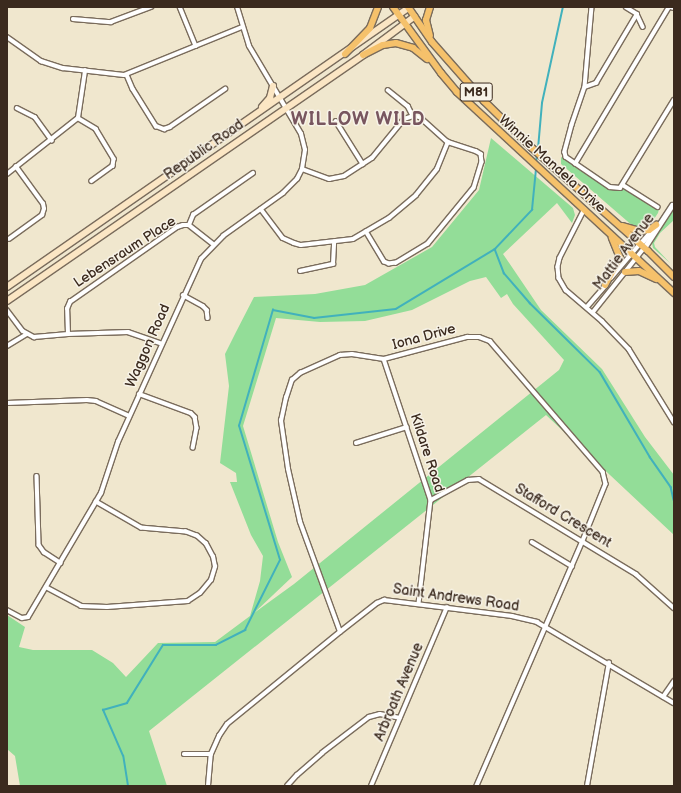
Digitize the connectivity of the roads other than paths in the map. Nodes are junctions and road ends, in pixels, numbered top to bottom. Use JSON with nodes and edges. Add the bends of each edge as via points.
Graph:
{"nodes":[{"id":1,"x":151,"y":7,"type":"edge"},
{"id":2,"x":180,"y":7,"type":"edge"},
{"id":3,"x":237,"y":7,"type":"edge"},
{"id":4,"x":378,"y":7,"type":"edge"},
{"id":5,"x":394,"y":7,"type":"edge"},
{"id":6,"x":430,"y":7,"type":"edge"},
{"id":7,"x":592,"y":7,"type":"edge"},
{"id":8,"x":626,"y":7,"type":"edge"},
{"id":9,"x":671,"y":7,"type":"edge"},
{"id":10,"x":408,"y":8,"type":"edge"},
{"id":11,"x":637,"y":14,"type":"junction"},
{"id":12,"x":399,"y":15,"type":"junction"},
{"id":13,"x":414,"y":16,"type":"junction"},
{"id":14,"x":73,"y":19,"type":"dead end"},
{"id":15,"x":405,"y":24,"type":"junction"},
{"id":16,"x":242,"y":27,"type":"junction"},
{"id":17,"x":643,"y":27,"type":"dead end"},
{"id":18,"x":7,"y":37,"type":"edge"},
{"id":19,"x":432,"y":42,"type":"junction"},
{"id":20,"x":196,"y":46,"type":"junction"},
{"id":21,"x":345,"y":54,"type":"junction"},
{"id":22,"x":362,"y":55,"type":"junction"},
{"id":23,"x":85,"y":71,"type":"junction"},
{"id":24,"x":441,"y":73,"type":"junction"},
{"id":25,"x":127,"y":75,"type":"junction"},
{"id":26,"x":273,"y":86,"type":"junction"},
{"id":27,"x":585,"y":87,"type":"junction"},
{"id":28,"x":225,"y":89,"type":"dead end"},
{"id":29,"x":388,"y":90,"type":"dead end"},
{"id":30,"x":281,"y":97,"type":"junction"},
{"id":31,"x":674,"y":100,"type":"edge"},
{"id":32,"x":286,"y":107,"type":"junction"},
{"id":33,"x":17,"y":108,"type":"dead end"},
{"id":34,"x":413,"y":116,"type":"junction"},
{"id":35,"x":78,"y":118,"type":"junction"},
{"id":36,"x":247,"y":120,"type":"junction"},
{"id":37,"x":336,"y":121,"type":"dead end"},
{"id":38,"x":52,"y":140,"type":"junction"},
{"id":39,"x":448,"y":142,"type":"junction"},
{"id":40,"x":363,"y":164,"type":"junction"},
{"id":41,"x":575,"y":164,"type":"junction"},
{"id":42,"x":16,"y":167,"type":"junction"},
{"id":43,"x":302,"y":169,"type":"junction"},
{"id":44,"x":253,"y":173,"type":"dead end"},
{"id":45,"x":7,"y":174,"type":"edge"},
{"id":46,"x":92,"y":181,"type":"dead end"},
{"id":47,"x":623,"y":185,"type":"junction"},
{"id":48,"x":673,"y":204,"type":"edge"},
{"id":49,"x":658,"y":207,"type":"dead end"},
{"id":50,"x":261,"y":209,"type":"junction"},
{"id":51,"x":585,"y":209,"type":"junction"},
{"id":52,"x":617,"y":224,"type":"junction"},
{"id":53,"x":190,"y":225,"type":"junction"},
{"id":54,"x":656,"y":225,"type":"junction"},
{"id":55,"x":366,"y":232,"type":"junction"},
{"id":56,"x":610,"y":233,"type":"junction"},
{"id":57,"x":9,"y":238,"type":"dead end"},
{"id":58,"x":334,"y":242,"type":"junction"},
{"id":59,"x":213,"y":244,"type":"junction"},
{"id":60,"x":642,"y":246,"type":"junction"},
{"id":61,"x":634,"y":256,"type":"junction"},
{"id":62,"x":300,"y":271,"type":"dead end"},
{"id":63,"x":625,"y":272,"type":"junction"},
{"id":64,"x":674,"y":277,"type":"edge"},
{"id":65,"x":606,"y":285,"type":"junction"},
{"id":66,"x":7,"y":288,"type":"edge"},
{"id":67,"x":674,"y":294,"type":"edge"},
{"id":68,"x":183,"y":295,"type":"junction"},
{"id":69,"x":7,"y":301,"type":"edge"},
{"id":70,"x":587,"y":307,"type":"junction"},
{"id":71,"x":7,"y":310,"type":"edge"},
{"id":72,"x":593,"y":312,"type":"junction"},
{"id":73,"x":208,"y":318,"type":"dead end"},
{"id":74,"x":27,"y":334,"type":"junction"},
{"id":75,"x":68,"y":334,"type":"junction"},
{"id":76,"x":162,"y":344,"type":"junction"},
{"id":77,"x":7,"y":346,"type":"edge"},
{"id":78,"x":384,"y":359,"type":"junction"},
{"id":79,"x":139,"y":394,"type":"junction"},
{"id":80,"x":7,"y":403,"type":"edge"},
{"id":81,"x":129,"y":416,"type":"junction"},
{"id":82,"x":674,"y":422,"type":"edge"},
{"id":83,"x":407,"y":427,"type":"junction"},
{"id":84,"x":356,"y":443,"type":"dead end"},
{"id":85,"x":193,"y":448,"type":"dead end"},
{"id":86,"x":37,"y":476,"type":"dead end"},
{"id":87,"x":431,"y":500,"type":"junction"},
{"id":88,"x":96,"y":502,"type":"junction"},
{"id":89,"x":583,"y":541,"type":"junction"},
{"id":90,"x":532,"y":542,"type":"dead end"},
{"id":91,"x":60,"y":563,"type":"junction"},
{"id":92,"x":572,"y":566,"type":"junction"},
{"id":93,"x":46,"y":587,"type":"junction"},
{"id":94,"x":419,"y":603,"type":"junction"},
{"id":95,"x":447,"y":607,"type":"junction"},
{"id":96,"x":674,"y":608,"type":"edge"},
{"id":97,"x":7,"y":610,"type":"edge"},
{"id":98,"x":546,"y":626,"type":"junction"},
{"id":99,"x":340,"y":632,"type":"junction"},
{"id":100,"x":608,"y":664,"type":"junction"},
{"id":101,"x":674,"y":681,"type":"edge"},
{"id":102,"x":663,"y":697,"type":"junction"},
{"id":103,"x":674,"y":703,"type":"edge"},
{"id":104,"x":400,"y":718,"type":"junction"},
{"id":105,"x":184,"y":754,"type":"dead end"},
{"id":106,"x":210,"y":754,"type":"junction"},
{"id":107,"x":208,"y":786,"type":"edge"},
{"id":108,"x":287,"y":786,"type":"edge"},
{"id":109,"x":370,"y":786,"type":"edge"},
{"id":110,"x":477,"y":786,"type":"edge"},
{"id":111,"x":587,"y":786,"type":"edge"}],
"edges":[{"from":1,"to":14,"type":"street","via":[[111,22]]},
{"from":2,"to":20,"type":"street"},
{"from":3,"to":16,"type":"street","name":"Waggon Road"},
{"from":4,"to":21,"type":"main road","via":[[370,28]]},
{"from":5,"to":12,"type":"main road","name":"Winnie Mandela Drive","number":"M81"},
{"from":6,"to":19,"type":"main road","via":[[426,20]]},
{"from":7,"to":27,"type":"street"},
{"from":8,"to":11,"type":"street"},
{"from":9,"to":41,"type":"street"},
{"from":10,"to":12,"type":"main road","name":"Republic Road"},
{"from":10,"to":13,"type":"main road","name":"Winnie Mandela Drive","number":"M81"},
{"from":11,"to":17,"type":"street"},
{"from":11,"to":27,"type":"street","via":[[596,83]]},
{"from":12,"to":15,"type":"main road","name":"Winnie Mandela Drive","number":"M81"},
{"from":12,"to":21,"type":"main road","name":"Republic Road"},
{"from":13,"to":15,"type":"main road","name":"Republic Road"},
{"from":13,"to":19,"type":"main road","name":"Winnie Mandela Drive","number":"M81"},
{"from":15,"to":22,"type":"main road","name":"Republic Road"},
{"from":15,"to":24,"type":"main road","name":"Winnie Mandela Drive","number":"M81"},
{"from":16,"to":20,"type":"street"},
{"from":16,"to":26,"type":"street","name":"Waggon Road","via":[[252,53]]},
{"from":18,"to":23,"type":"street","via":[[41,61]]},
{"from":19,"to":52,"type":"main road","name":"Winnie Mandela Drive","number":"M81","via":[[484,101],[522,139]]},
{"from":20,"to":25,"type":"street"},
{"from":21,"to":30,"type":"main road","name":"Republic Road"},
{"from":22,"to":24,"type":"main road","via":[[383,45],[401,44],[413,48]]},
{"from":22,"to":32,"type":"main road","name":"Republic Road"},
{"from":23,"to":25,"type":"street"},
{"from":23,"to":35,"type":"street"},
{"from":24,"to":51,"type":"main road","name":"Winnie Mandela Drive","number":"M81","via":[[486,121]]},
{"from":25,"to":28,"type":"street","via":[[156,126],[164,129]]},
{"from":26,"to":30,"type":"street","name":"Waggon Road"},
{"from":26,"to":36,"type":"main road","via":[[269,100]]},
{"from":27,"to":41,"type":"street","via":[[565,152],[566,157]]},
{"from":29,"to":34,"type":"street","via":[[408,106]]},
{"from":30,"to":32,"type":"street","name":"Waggon Road"},
{"from":30,"to":36,"type":"main road","name":"Republic Road"},
{"from":31,"to":47,"type":"street"},
{"from":32,"to":43,"type":"street","name":"Waggon Road","via":[[303,139],[305,150]]},
{"from":32,"to":69,"type":"main road","name":"Republic Road"},
{"from":33,"to":38,"type":"street","via":[[35,117]]},
{"from":34,"to":39,"type":"street","via":[[420,117]]},
{"from":34,"to":40,"type":"street","via":[[404,119]]},
{"from":35,"to":38,"type":"street"},
{"from":35,"to":46,"type":"street","via":[[96,129],[114,159],[113,166]]},
{"from":36,"to":66,"type":"main road","name":"Republic Road"},
{"from":37,"to":40,"type":"street"},
{"from":38,"to":42,"type":"street"},
{"from":39,"to":55,"type":"street","via":[[437,169],[416,195],[389,218]]},
{"from":39,"to":55,"type":"street","via":[[478,152],[482,162],[476,184],[434,239],[396,263],[389,264],[384,262]]},
{"from":40,"to":43,"type":"street","via":[[334,179]]},
{"from":41,"to":47,"type":"street","via":[[610,186],[617,188]]},
{"from":42,"to":45,"type":"street"},
{"from":42,"to":57,"type":"street","via":[[44,209],[42,215]]},
{"from":43,"to":50,"type":"street","name":"Waggon Road","via":[[291,186]]},
{"from":44,"to":53,"type":"street","name":"Lebensraum Place","via":[[193,215]]},
{"from":47,"to":49,"type":"street"},
{"from":48,"to":54,"type":"street","name":"Mattie Avenue"},
{"from":48,"to":60,"type":"street","name":"Mattie Avenue"},
{"from":50,"to":58,"type":"street","via":[[276,231],[289,241],[301,244]]},
{"from":50,"to":59,"type":"street","name":"Waggon Road"},
{"from":51,"to":56,"type":"main road","name":"Winnie Mandela Drive","number":"M81"},
{"from":51,"to":70,"type":"street","via":[[560,258],[558,273],[566,290]]},
{"from":52,"to":54,"type":"main road","via":[[640,231],[649,230]]},
{"from":52,"to":60,"type":"main road","name":"Winnie Mandela Drive","number":"M81"},
{"from":53,"to":59,"type":"street"},
{"from":53,"to":75,"type":"street","name":"Lebensraum Place","via":[[177,227],[70,302],[67,309]]},
{"from":54,"to":60,"type":"street","name":"Mattie Avenue"},
{"from":55,"to":58,"type":"street","via":[[350,240]]},
{"from":56,"to":61,"type":"main road","name":"Winnie Mandela Drive","number":"M81"},
{"from":56,"to":65,"type":"main road","via":[[620,258]]},
{"from":58,"to":62,"type":"street","via":[[333,264]]},
{"from":59,"to":68,"type":"street","name":"Waggon Road","via":[[201,259]]},
{"from":60,"to":61,"type":"street","name":"Mattie Avenue"},
{"from":60,"to":64,"type":"main road","name":"Winnie Mandela Drive","number":"M81"},
{"from":61,"to":63,"type":"street","name":"Mattie Avenue"},
{"from":61,"to":65,"type":"street","name":"Mattie Avenue"},
{"from":61,"to":67,"type":"main road","name":"Winnie Mandela Drive","number":"M81"},
{"from":63,"to":67,"type":"main road","via":[[639,270]]},
{"from":63,"to":72,"type":"street","name":"Mattie Avenue"},
{"from":65,"to":70,"type":"street","name":"Mattie Avenue"},
{"from":68,"to":73,"type":"street","via":[[204,306]]},
{"from":68,"to":76,"type":"street","name":"Waggon Road"},
{"from":70,"to":72,"type":"street"},
{"from":71,"to":74,"type":"street"},
{"from":72,"to":82,"type":"street","via":[[629,349]]},
{"from":74,"to":75,"type":"street","via":[[40,338]]},
{"from":74,"to":77,"type":"street"},
{"from":75,"to":76,"type":"street","via":[[132,333]]},
{"from":76,"to":79,"type":"street","name":"Waggon Road"},
{"from":78,"to":83,"type":"street","name":"Kildare Road"},
{"from":78,"to":89,"type":"street","name":"Iona Drive","via":[[466,337],[479,337],[493,344],[604,473],[606,484]]},
{"from":78,"to":99,"type":"street","name":"Iona Drive","via":[[340,355],[300,373],[292,380],[281,421],[300,522]]},
{"from":79,"to":81,"type":"street","name":"Waggon Road"},
{"from":79,"to":85,"type":"street","via":[[195,416],[197,428]]},
{"from":80,"to":81,"type":"street","via":[[87,400],[96,401]]},
{"from":81,"to":88,"type":"street","name":"Waggon Road","via":[[108,478]]},
{"from":83,"to":84,"type":"street"},
{"from":83,"to":87,"type":"street","name":"Kildare Road"},
{"from":86,"to":91,"type":"street","via":[[39,545],[44,552]]},
{"from":87,"to":89,"type":"street","name":"Stafford Crescent","via":[[468,480],[479,479]]},
{"from":87,"to":94,"type":"street","name":"Kildare Road"},
{"from":88,"to":91,"type":"street","name":"Waggon Road"},
{"from":88,"to":93,"type":"street","via":[[141,528],[193,534],[206,544],[213,556],[214,571],[211,580],[200,593],[188,601],[140,606],[84,607],[72,603]]},
{"from":89,"to":92,"type":"street","name":"Iona Drive"},
{"from":89,"to":96,"type":"street","name":"Stafford Crescent","via":[[636,574]]},
{"from":90,"to":92,"type":"street"},
{"from":91,"to":93,"type":"street","name":"Waggon Road"},
{"from":92,"to":98,"type":"street","name":"Iona Drive"},
{"from":93,"to":97,"type":"street","name":"Waggon Road","via":[[28,617],[22,618]]},
{"from":94,"to":95,"type":"street","name":"Saint Andrews Road"},
{"from":94,"to":99,"type":"street","name":"Saint Andrews Road","via":[[381,600]]},
{"from":95,"to":98,"type":"street","name":"Saint Andrews Road","via":[[528,619]]},
{"from":95,"to":104,"type":"street","name":"Arbroath Avenue"},
{"from":98,"to":100,"type":"street","name":"Saint Andrews Road"},
{"from":98,"to":110,"type":"street","name":"Iona Drive"},
{"from":99,"to":106,"type":"street","name":"Saint Andrews Road","via":[[233,718],[222,730]]},
{"from":100,"to":102,"type":"street","name":"Saint Andrews Road"},
{"from":100,"to":111,"type":"street"},
{"from":101,"to":102,"type":"street"},
{"from":102,"to":103,"type":"street","name":"Saint Andrews Road"},
{"from":104,"to":108,"type":"street","via":[[380,714],[369,717],[316,757]]},
{"from":104,"to":109,"type":"street","name":"Arbroath Avenue"},
{"from":105,"to":106,"type":"street"},
{"from":106,"to":107,"type":"street","name":"Saint Andrews Road"}]}
